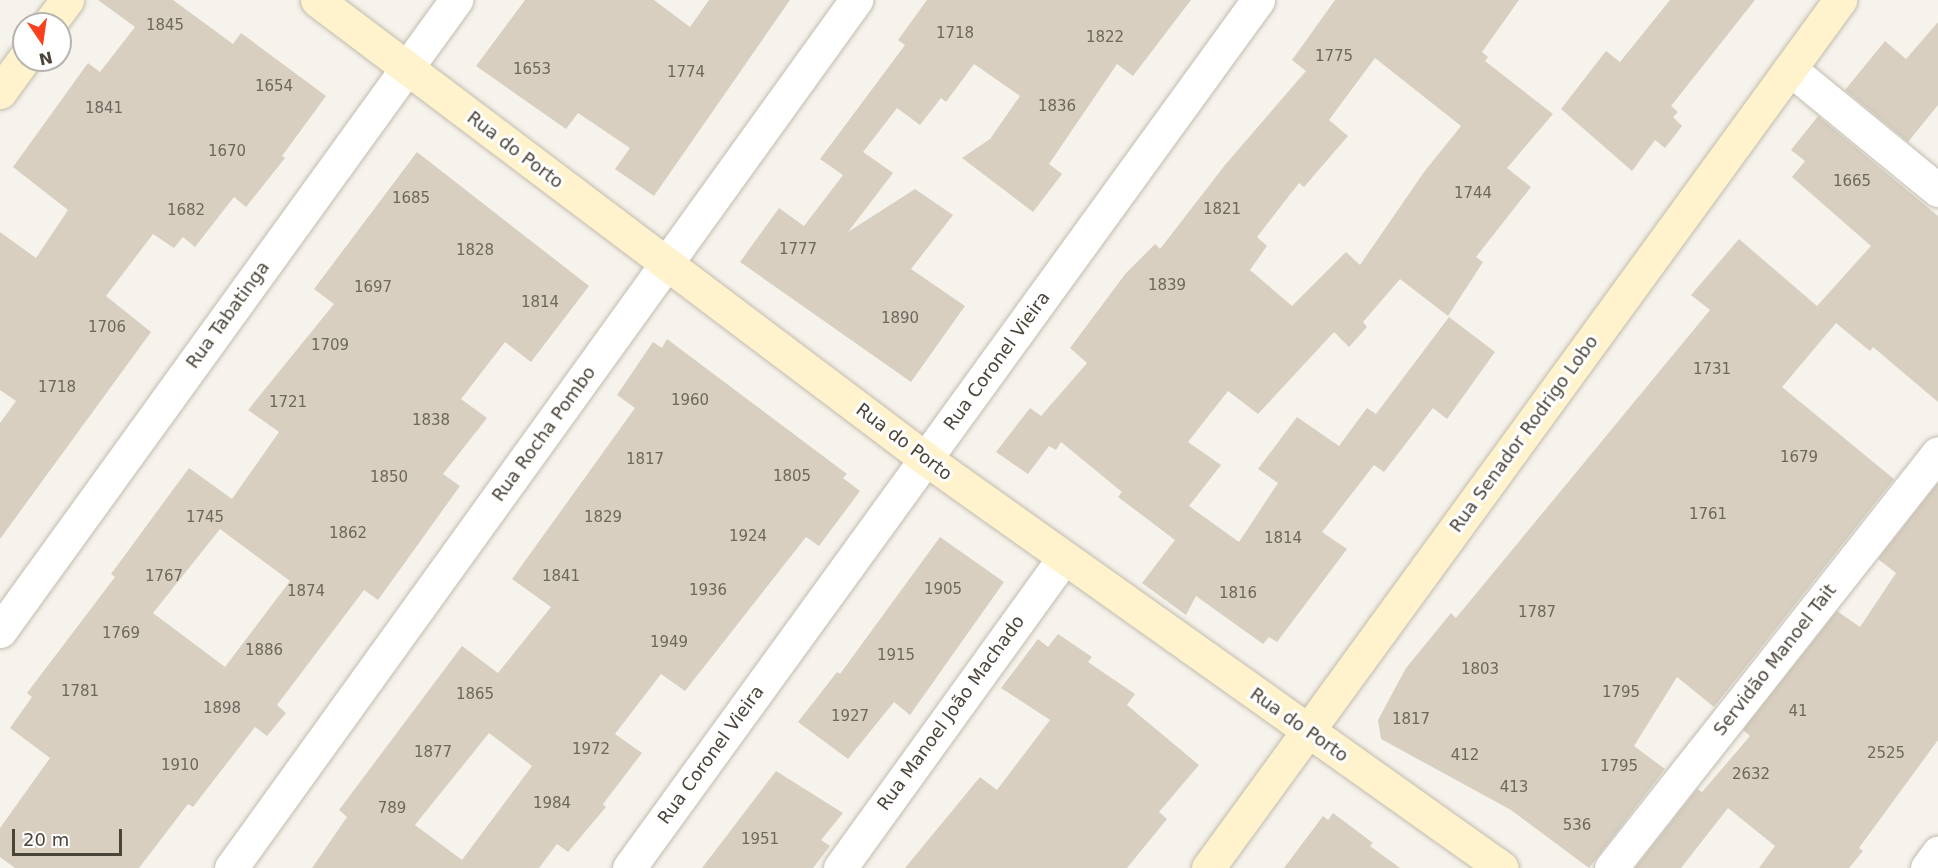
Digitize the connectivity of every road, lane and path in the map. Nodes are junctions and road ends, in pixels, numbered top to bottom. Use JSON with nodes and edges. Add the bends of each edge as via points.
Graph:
{"nodes":[{"id":1,"x":317,"y":0,"type":"edge"},
{"id":2,"x":456,"y":0,"type":"edge"},
{"id":3,"x":856,"y":0,"type":"edge"},
{"id":4,"x":1258,"y":0,"type":"edge"},
{"id":5,"x":1840,"y":0,"type":"edge"},
{"id":6,"x":407,"y":68,"type":"junction"},
{"id":7,"x":1790,"y":69,"type":"junction"},
{"id":8,"x":15,"y":72,"type":"edge"},
{"id":9,"x":0,"y":92,"type":"edge"},
{"id":10,"x":1938,"y":190,"type":"edge"},
{"id":11,"x":666,"y":265,"type":"junction"},
{"id":12,"x":1938,"y":453,"type":"edge"},
{"id":13,"x":926,"y":459,"type":"junction"},
{"id":14,"x":1063,"y":559,"type":"junction"},
{"id":15,"x":0,"y":631,"type":"edge"},
{"id":16,"x":1307,"y":732,"type":"junction"},
{"id":17,"x":1938,"y":853,"type":"edge"},
{"id":18,"x":231,"y":868,"type":"edge"},
{"id":19,"x":629,"y":868,"type":"edge"},
{"id":20,"x":840,"y":868,"type":"edge"},
{"id":21,"x":1208,"y":868,"type":"edge"},
{"id":22,"x":1502,"y":868,"type":"edge"},
{"id":23,"x":1611,"y":868,"type":"edge"},
{"id":24,"x":1927,"y":868,"type":"edge"}],
"edges":[{"from":1,"to":6,"type":"street","name":"Rua do Porto"},
{"from":2,"to":6,"type":"street","name":"Rua Tabatinga"},
{"from":3,"to":11,"type":"street","name":"Rua Rocha Pombo"},
{"from":4,"to":13,"type":"street","name":"Rua Coronel Vieira"},
{"from":5,"to":7,"type":"street","name":"Rua Senador Rodrigo Lobo"},
{"from":6,"to":11,"type":"street","name":"Rua do Porto"},
{"from":6,"to":15,"type":"street","name":"Rua Tabatinga"},
{"from":7,"to":10,"type":"street"},
{"from":7,"to":16,"type":"street","name":"Rua Senador Rodrigo Lobo"},
{"from":8,"to":9,"type":"street"},
{"from":11,"to":13,"type":"street","name":"Rua do Porto"},
{"from":11,"to":18,"type":"street","name":"Rua Rocha Pombo"},
{"from":12,"to":23,"type":"street","name":"Servidão Manoel Tait"},
{"from":13,"to":14,"type":"street","name":"Rua do Porto"},
{"from":13,"to":19,"type":"street","name":"Rua Coronel Vieira"},
{"from":14,"to":16,"type":"street","name":"Rua do Porto"},
{"from":14,"to":20,"type":"street","name":"Rua Manoel João Machado"},
{"from":16,"to":21,"type":"street","name":"Rua Senador Rodrigo Lobo"},
{"from":16,"to":22,"type":"street","name":"Rua do Porto"},
{"from":17,"to":24,"type":"street"}]}
